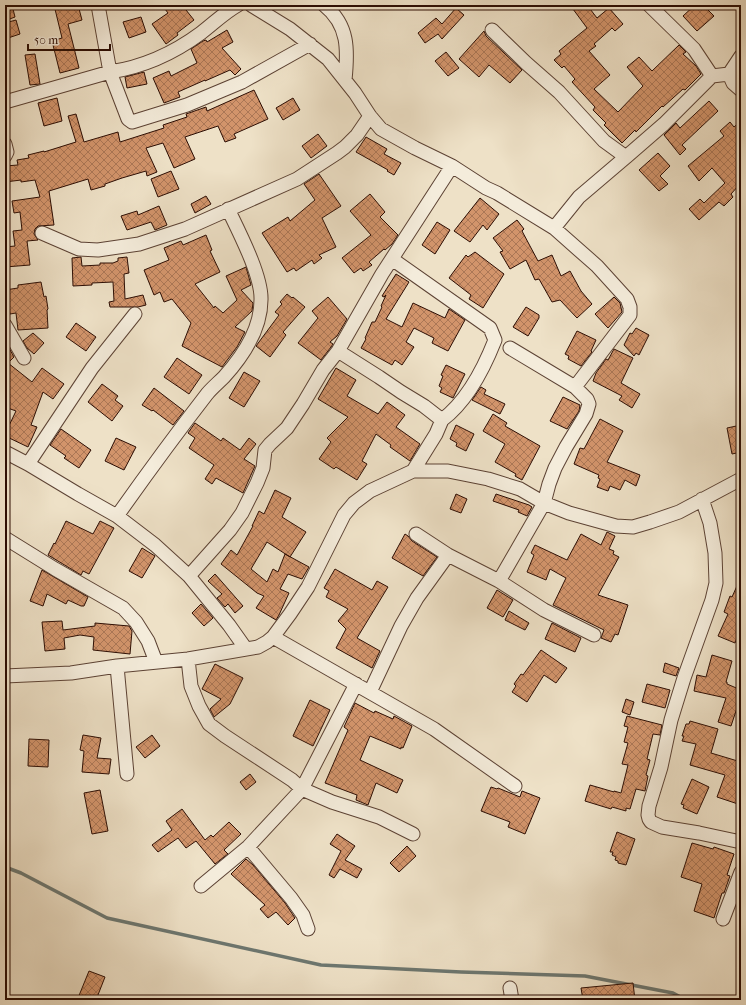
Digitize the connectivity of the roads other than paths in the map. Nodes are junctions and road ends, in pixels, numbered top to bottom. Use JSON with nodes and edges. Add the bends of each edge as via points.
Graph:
{"nodes":[{"id":1,"x":98,"y":5,"type":"edge"},
{"id":2,"x":238,"y":5,"type":"edge"},
{"id":3,"x":251,"y":5,"type":"edge"},
{"id":4,"x":324,"y":5,"type":"edge"},
{"id":5,"x":648,"y":5,"type":"edge"},
{"id":6,"x":492,"y":30,"type":"dead end"},
{"id":7,"x":310,"y":44,"type":"junction"},
{"id":8,"x":741,"y":56,"type":"edge"},
{"id":9,"x":110,"y":72,"type":"junction"},
{"id":10,"x":729,"y":74,"type":"junction"},
{"id":11,"x":712,"y":76,"type":"junction"},
{"id":12,"x":345,"y":80,"type":"junction"},
{"id":13,"x":741,"y":90,"type":"edge"},
{"id":14,"x":5,"y":102,"type":"edge"},
{"id":15,"x":370,"y":116,"type":"junction"},
{"id":16,"x":5,"y":144,"type":"edge"},
{"id":17,"x":5,"y":156,"type":"edge"},
{"id":18,"x":626,"y":157,"type":"junction"},
{"id":19,"x":452,"y":166,"type":"junction"},
{"id":20,"x":228,"y":209,"type":"junction"},
{"id":21,"x":554,"y":228,"type":"junction"},
{"id":22,"x":42,"y":233,"type":"dead end"},
{"id":23,"x":392,"y":259,"type":"junction"},
{"id":24,"x":135,"y":314,"type":"dead end"},
{"id":25,"x":5,"y":325,"type":"edge"},
{"id":26,"x":510,"y":348,"type":"dead end"},
{"id":27,"x":338,"y":351,"type":"junction"},
{"id":28,"x":24,"y":358,"type":"dead end"},
{"id":29,"x":575,"y":387,"type":"junction"},
{"id":30,"x":442,"y":420,"type":"junction"},
{"id":31,"x":5,"y":452,"type":"edge"},
{"id":32,"x":28,"y":464,"type":"junction"},
{"id":33,"x":413,"y":471,"type":"junction"},
{"id":34,"x":741,"y":479,"type":"edge"},
{"id":35,"x":702,"y":499,"type":"junction"},
{"id":36,"x":544,"y":503,"type":"junction"},
{"id":37,"x":117,"y":516,"type":"junction"},
{"id":38,"x":416,"y":534,"type":"dead end"},
{"id":39,"x":5,"y":538,"type":"edge"},
{"id":40,"x":448,"y":555,"type":"junction"},
{"id":41,"x":189,"y":576,"type":"junction"},
{"id":42,"x":499,"y":581,"type":"junction"},
{"id":43,"x":594,"y":635,"type":"dead end"},
{"id":44,"x":273,"y":638,"type":"junction"},
{"id":45,"x":246,"y":649,"type":"junction"},
{"id":46,"x":188,"y":659,"type":"junction"},
{"id":47,"x":156,"y":662,"type":"junction"},
{"id":48,"x":116,"y":666,"type":"junction"},
{"id":49,"x":5,"y":676,"type":"edge"},
{"id":50,"x":356,"y":684,"type":"junction"},
{"id":51,"x":370,"y":692,"type":"junction"},
{"id":52,"x":127,"y":774,"type":"dead end"},
{"id":53,"x":516,"y":786,"type":"dead end"},
{"id":54,"x":302,"y":789,"type":"junction"},
{"id":55,"x":413,"y":834,"type":"dead end"},
{"id":56,"x":741,"y":842,"type":"edge"},
{"id":57,"x":248,"y":847,"type":"junction"},
{"id":58,"x":741,"y":872,"type":"edge"},
{"id":59,"x":201,"y":886,"type":"dead end"},
{"id":60,"x":723,"y":919,"type":"dead end"},
{"id":61,"x":308,"y":930,"type":"dead end"}],
"edges":[{"from":1,"to":9,"type":"street"},
{"from":2,"to":9,"type":"street","via":[[169,54]]},
{"from":3,"to":7,"type":"street"},
{"from":4,"to":12,"type":"street","via":[[339,20],[344,32]]},
{"from":5,"to":11,"type":"street","via":[[694,49]]},
{"from":6,"to":18,"type":"street","via":[[559,92],[604,141]]},
{"from":7,"to":9,"type":"street","via":[[242,82],[132,122],[128,119]]},
{"from":7,"to":12,"type":"street","via":[[328,59]]},
{"from":8,"to":10,"type":"street"},
{"from":9,"to":14,"type":"street"},
{"from":10,"to":11,"type":"street"},
{"from":10,"to":13,"type":"street","via":[[733,83]]},
{"from":11,"to":18,"type":"street","via":[[664,124]]},
{"from":12,"to":15,"type":"street"},
{"from":15,"to":19,"type":"street","via":[[381,129],[393,137]]},
{"from":15,"to":20,"type":"street","via":[[357,135],[337,153],[297,179]]},
{"from":16,"to":17,"type":"street"},
{"from":18,"to":21,"type":"street","via":[[579,197]]},
{"from":19,"to":21,"type":"street"},
{"from":19,"to":23,"type":"street"},
{"from":20,"to":22,"type":"street","via":[[206,221],[139,244],[98,250],[79,249]]},
{"from":20,"to":37,"type":"street","via":[[260,284],[261,312],[245,350],[208,393]]},
{"from":21,"to":29,"type":"street","via":[[597,266],[628,300],[630,307],[630,315]]},
{"from":23,"to":27,"type":"street"},
{"from":23,"to":30,"type":"street","via":[[490,328],[495,340],[490,354],[465,397],[453,412]]},
{"from":24,"to":32,"type":"street","via":[[92,368]]},
{"from":25,"to":28,"type":"street"},
{"from":26,"to":29,"type":"street"},
{"from":27,"to":30,"type":"street"},
{"from":27,"to":41,"type":"street","via":[[323,370],[287,428],[265,450],[263,468],[242,513]]},
{"from":29,"to":36,"type":"street","via":[[589,404],[586,414],[555,468]]},
{"from":30,"to":33,"type":"street"},
{"from":31,"to":32,"type":"street"},
{"from":32,"to":37,"type":"street"},
{"from":33,"to":36,"type":"street","via":[[448,471],[488,479],[520,489]]},
{"from":33,"to":44,"type":"street","via":[[370,491],[354,503],[344,515],[308,587]]},
{"from":34,"to":35,"type":"street"},
{"from":35,"to":36,"type":"street","via":[[679,512],[633,527],[616,526]]},
{"from":35,"to":56,"type":"street","via":[[716,553],[716,583],[671,720],[648,815],[651,822],[662,827]]},
{"from":36,"to":42,"type":"street"},
{"from":37,"to":41,"type":"street","via":[[155,545]]},
{"from":38,"to":40,"type":"street"},
{"from":39,"to":47,"type":"street","via":[[55,570],[123,608],[148,641]]},
{"from":40,"to":42,"type":"street"},
{"from":40,"to":51,"type":"street","via":[[401,626]]},
{"from":41,"to":45,"type":"street","via":[[230,625]]},
{"from":42,"to":43,"type":"street","via":[[544,610]]},
{"from":44,"to":45,"type":"street","via":[[258,647]]},
{"from":44,"to":50,"type":"street"},
{"from":45,"to":46,"type":"street"},
{"from":46,"to":47,"type":"street"},
{"from":46,"to":54,"type":"street","via":[[191,686],[209,724]]},
{"from":47,"to":48,"type":"street"},
{"from":48,"to":49,"type":"street"},
{"from":48,"to":52,"type":"street"},
{"from":50,"to":51,"type":"street"},
{"from":50,"to":54,"type":"street"},
{"from":51,"to":53,"type":"street","via":[[434,729]]},
{"from":54,"to":55,"type":"street","via":[[379,818]]},
{"from":54,"to":57,"type":"street"},
{"from":57,"to":59,"type":"street"},
{"from":57,"to":61,"type":"street","via":[[291,898],[303,915]]},
{"from":58,"to":60,"type":"street"}]}
